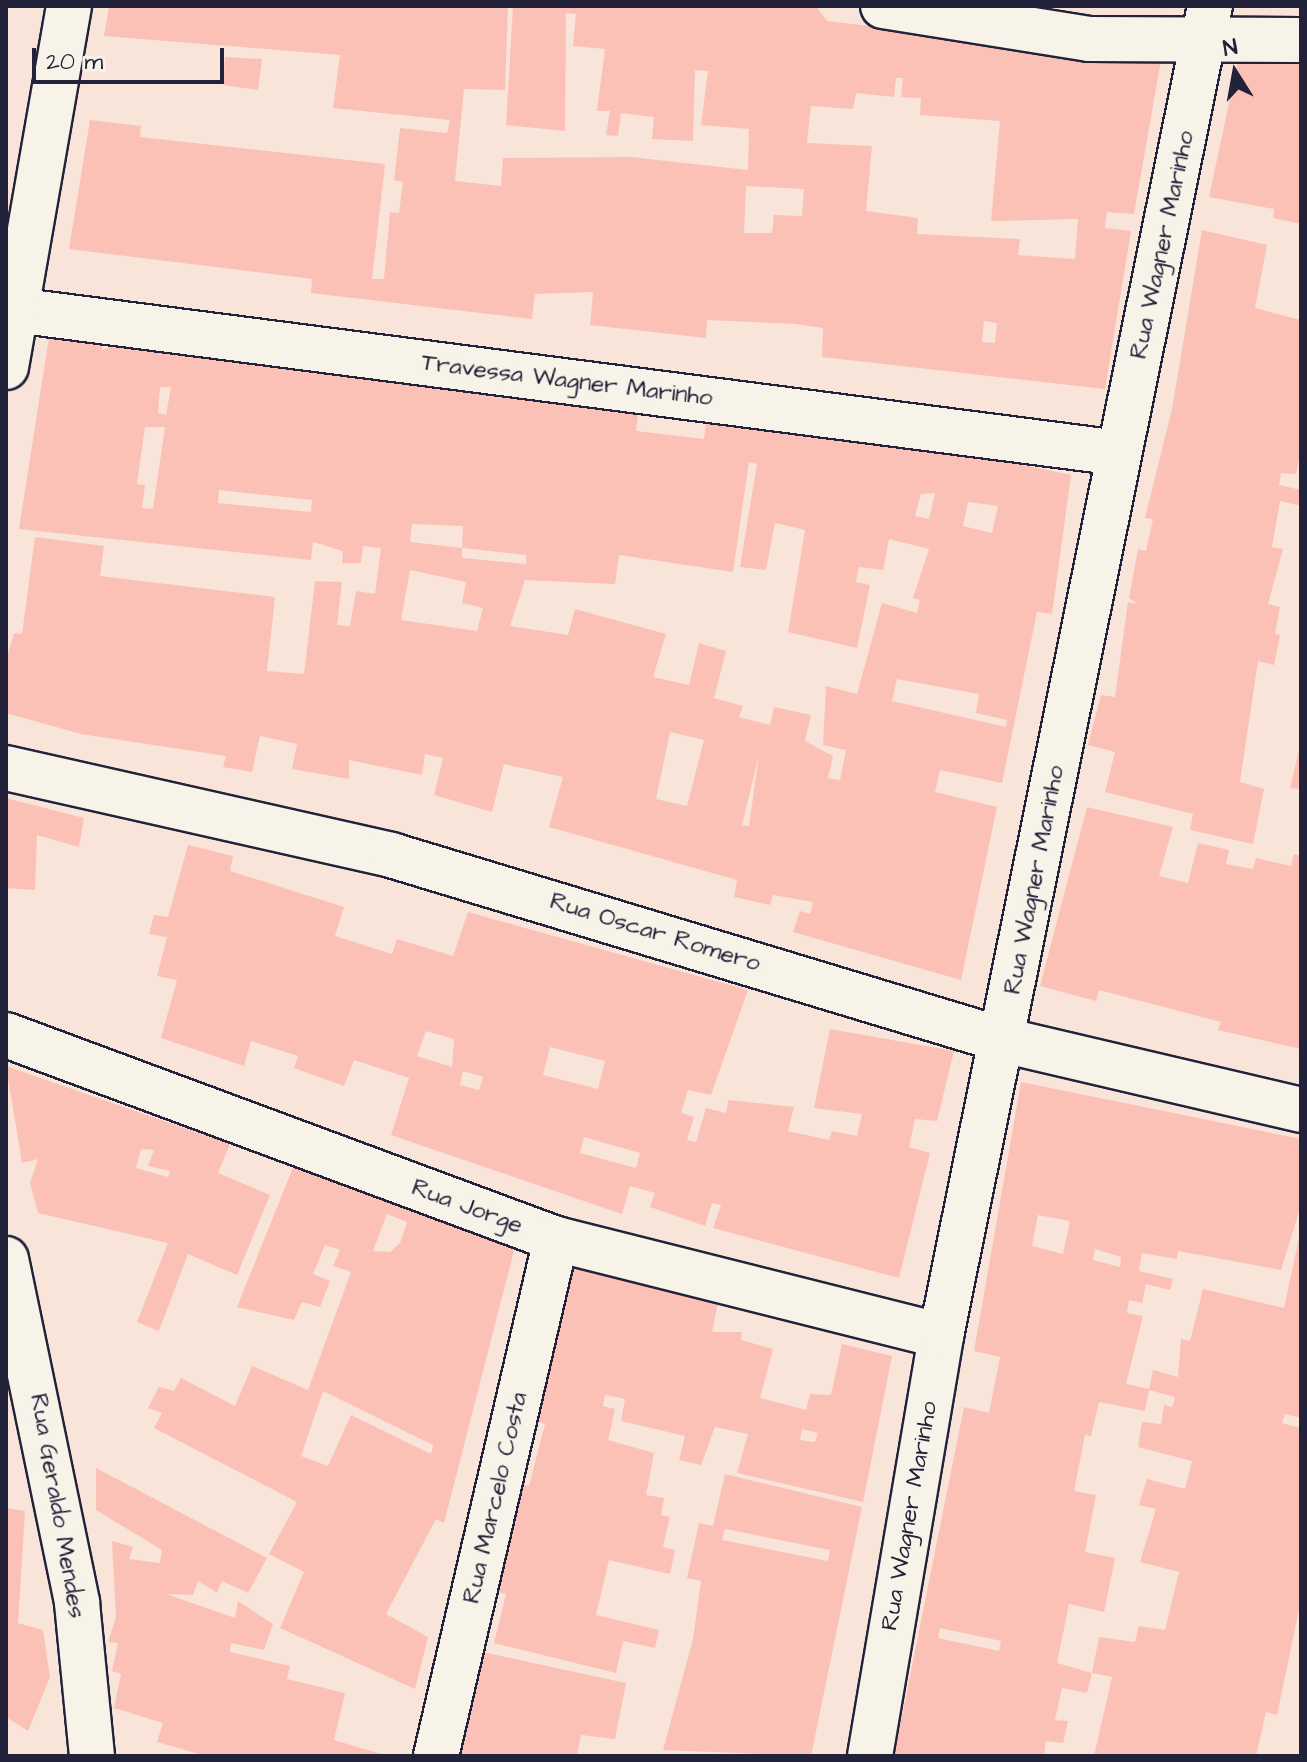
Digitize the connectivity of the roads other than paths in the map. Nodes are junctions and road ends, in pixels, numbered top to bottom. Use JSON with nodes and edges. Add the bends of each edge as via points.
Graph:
{"nodes":[{"id":1,"x":69,"y":6,"type":"edge"},
{"id":2,"x":883,"y":6,"type":"edge"},
{"id":3,"x":1208,"y":24,"type":"edge"},
{"id":4,"x":1301,"y":40,"type":"edge"},
{"id":5,"x":15,"y":310,"type":"junction"},
{"id":6,"x":6,"y":367,"type":"edge"},
{"id":7,"x":1119,"y":453,"type":"junction"},
{"id":8,"x":6,"y":768,"type":"edge"},
{"id":9,"x":6,"y":1035,"type":"edge"},
{"id":10,"x":1003,"y":1040,"type":"junction"},
{"id":11,"x":1301,"y":1110,"type":"edge"},
{"id":12,"x":556,"y":1239,"type":"junction"},
{"id":13,"x":6,"y":1259,"type":"edge"},
{"id":14,"x":941,"y":1336,"type":"junction"},
{"id":15,"x":22,"y":1395,"type":"edge"},
{"id":16,"x":92,"y":1756,"type":"edge"},
{"id":17,"x":436,"y":1756,"type":"edge"},
{"id":18,"x":870,"y":1756,"type":"edge"}],
"edges":[{"from":1,"to":5,"type":"street"},
{"from":2,"to":3,"type":"street","via":[[1089,39]]},
{"from":3,"to":4,"type":"street"},
{"from":3,"to":7,"type":"street","name":"Rua Wagner Marinho"},
{"from":5,"to":6,"type":"street"},
{"from":5,"to":7,"type":"street","name":"Travessa Wagner Marinho"},
{"from":7,"to":10,"type":"street","name":"Rua Wagner Marinho"},
{"from":8,"to":10,"type":"street","name":"Rua Oscar Romero","via":[[391,855]]},
{"from":9,"to":12,"type":"street","name":"Rua Jorge"},
{"from":10,"to":11,"type":"street","name":"Rua Oscar Romero"},
{"from":10,"to":14,"type":"street","name":"Rua Wagner Marinho"},
{"from":12,"to":14,"type":"street","name":"Rua Jorge"},
{"from":12,"to":17,"type":"street","name":"Rua Marcelo Costa"},
{"from":13,"to":15,"type":"street","name":"Rua Geraldo Mendes"},
{"from":14,"to":18,"type":"street","name":"Rua Wagner Marinho"},
{"from":15,"to":16,"type":"street","name":"Rua Geraldo Mendes","via":[[77,1603]]}]}
